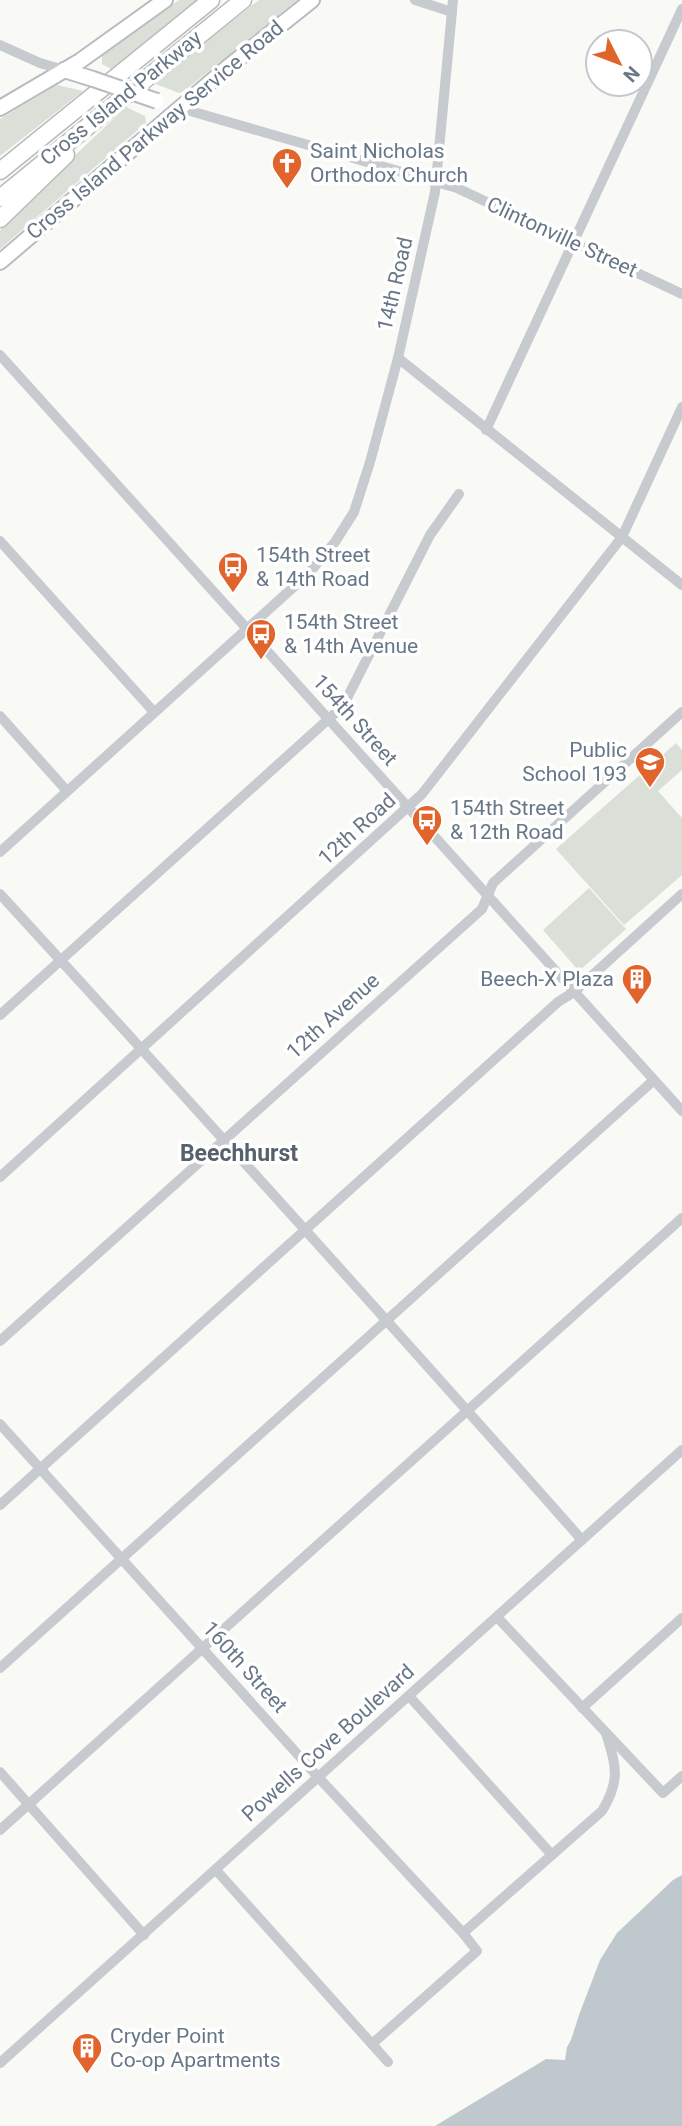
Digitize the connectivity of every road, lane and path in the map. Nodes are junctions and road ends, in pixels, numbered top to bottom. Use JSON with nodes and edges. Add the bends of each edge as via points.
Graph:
{"nodes":[{"id":1,"x":165,"y":0,"type":"edge"},
{"id":2,"x":211,"y":0,"type":"edge"},
{"id":3,"x":243,"y":0,"type":"edge"},
{"id":4,"x":312,"y":0,"type":"edge"},
{"id":5,"x":415,"y":0,"type":"edge"},
{"id":6,"x":452,"y":6,"type":"edge"},
{"id":7,"x":682,"y":9,"type":"edge"},
{"id":8,"x":0,"y":46,"type":"edge"},
{"id":9,"x":64,"y":70,"type":"junction"},
{"id":10,"x":149,"y":75,"type":"junction"},
{"id":11,"x":0,"y":108,"type":"edge"},
{"id":12,"x":180,"y":108,"type":"junction"},
{"id":13,"x":0,"y":171,"type":"edge"},
{"id":14,"x":436,"y":181,"type":"junction"},
{"id":15,"x":0,"y":198,"type":"edge"},
{"id":16,"x":0,"y":219,"type":"edge"},
{"id":17,"x":573,"y":243,"type":"junction"},
{"id":18,"x":0,"y":262,"type":"edge"},
{"id":19,"x":682,"y":294,"type":"edge"},
{"id":20,"x":0,"y":355,"type":"edge"},
{"id":21,"x":398,"y":358,"type":"junction"},
{"id":22,"x":682,"y":407,"type":"edge"},
{"id":23,"x":486,"y":430,"type":"junction"},
{"id":24,"x":459,"y":494,"type":"dead end"},
{"id":25,"x":622,"y":537,"type":"junction"},
{"id":26,"x":0,"y":541,"type":"edge"},
{"id":27,"x":682,"y":585,"type":"edge"},
{"id":28,"x":247,"y":629,"type":"junction"},
{"id":29,"x":154,"y":712,"type":"junction"},
{"id":30,"x":682,"y":712,"type":"edge"},
{"id":31,"x":0,"y":716,"type":"edge"},
{"id":32,"x":329,"y":719,"type":"junction"},
{"id":33,"x":67,"y":791,"type":"junction"},
{"id":34,"x":408,"y":808,"type":"junction"},
{"id":35,"x":0,"y":852,"type":"edge"},
{"id":36,"x":0,"y":894,"type":"edge"},
{"id":37,"x":682,"y":894,"type":"edge"},
{"id":38,"x":488,"y":895,"type":"junction"},
{"id":39,"x":61,"y":960,"type":"junction"},
{"id":40,"x":574,"y":992,"type":"junction"},
{"id":41,"x":0,"y":1015,"type":"edge"},
{"id":42,"x":141,"y":1050,"type":"junction"},
{"id":43,"x":654,"y":1080,"type":"junction"},
{"id":44,"x":682,"y":1111,"type":"edge"},
{"id":45,"x":222,"y":1140,"type":"junction"},
{"id":46,"x":0,"y":1177,"type":"edge"},
{"id":47,"x":682,"y":1218,"type":"edge"},
{"id":48,"x":304,"y":1231,"type":"junction"},
{"id":49,"x":387,"y":1320,"type":"junction"},
{"id":50,"x":0,"y":1341,"type":"edge"},
{"id":51,"x":467,"y":1411,"type":"junction"},
{"id":52,"x":0,"y":1424,"type":"edge"},
{"id":53,"x":682,"y":1450,"type":"edge"},
{"id":54,"x":40,"y":1469,"type":"junction"},
{"id":55,"x":0,"y":1505,"type":"edge"},
{"id":56,"x":582,"y":1540,"type":"junction"},
{"id":57,"x":121,"y":1559,"type":"junction"},
{"id":58,"x":497,"y":1617,"type":"junction"},
{"id":59,"x":682,"y":1618,"type":"edge"},
{"id":60,"x":203,"y":1650,"type":"junction"},
{"id":61,"x":0,"y":1668,"type":"edge"},
{"id":62,"x":409,"y":1696,"type":"junction"},
{"id":63,"x":582,"y":1708,"type":"junction"},
{"id":64,"x":606,"y":1733,"type":"junction"},
{"id":65,"x":0,"y":1772,"type":"edge"},
{"id":66,"x":682,"y":1776,"type":"edge"},
{"id":67,"x":319,"y":1777,"type":"junction"},
{"id":68,"x":29,"y":1804,"type":"junction"},
{"id":69,"x":0,"y":1830,"type":"edge"},
{"id":70,"x":552,"y":1855,"type":"junction"},
{"id":71,"x":216,"y":1870,"type":"junction"},
{"id":72,"x":463,"y":1933,"type":"junction"},
{"id":73,"x":144,"y":1935,"type":"junction"},
{"id":74,"x":372,"y":2044,"type":"junction"},
{"id":75,"x":388,"y":2062,"type":"dead end"},
{"id":76,"x":0,"y":2063,"type":"edge"}],
"edges":[{"from":1,"to":9,"type":"main road"},
{"from":2,"to":13,"type":"highway","name":"Cross Island Parkway"},
{"from":3,"to":10,"type":"highway","name":"Cross Island Parkway"},
{"from":4,"to":12,"type":"main road","name":"Cross Island Parkway Service Road"},
{"from":5,"to":6,"type":"street"},
{"from":6,"to":14,"type":"street","name":"14th Road"},
{"from":7,"to":17,"type":"street"},
{"from":8,"to":9,"type":"street","name":"Clintonville Street"},
{"from":9,"to":11,"type":"main road"},
{"from":9,"to":12,"type":"main road","name":"Clintonville Street","bridge":true},
{"from":10,"to":15,"type":"highway","name":"Cross Island Parkway"},
{"from":10,"to":16,"type":"highway"},
{"from":12,"to":14,"type":"street","name":"Clintonville Street"},
{"from":12,"to":18,"type":"main road","name":"Cross Island Parkway Service Road"},
{"from":14,"to":17,"type":"street","name":"Clintonville Street"},
{"from":14,"to":21,"type":"street","name":"14th Road"},
{"from":17,"to":19,"type":"street","name":"Clintonville Street"},
{"from":17,"to":23,"type":"street"},
{"from":20,"to":28,"type":"street","name":"154th Street"},
{"from":21,"to":23,"type":"street"},
{"from":21,"to":28,"type":"street","name":"14th Road","via":[[354,512],[344,530],[320,562]]},
{"from":22,"to":25,"type":"street","name":"12th Road"},
{"from":23,"to":25,"type":"street"},
{"from":24,"to":32,"type":"street","via":[[430,535],[343,706]]},
{"from":25,"to":27,"type":"street"},
{"from":25,"to":34,"type":"street","name":"12th Road"},
{"from":26,"to":29,"type":"street"},
{"from":28,"to":29,"type":"street","name":"14th Road"},
{"from":28,"to":32,"type":"street","name":"154th Street"},
{"from":29,"to":33,"type":"street","name":"14th Road"},
{"from":30,"to":38,"type":"street","name":"12th Avenue","via":[[493,883]]},
{"from":31,"to":33,"type":"street"},
{"from":32,"to":34,"type":"street","name":"154th Street"},
{"from":32,"to":39,"type":"street"},
{"from":33,"to":35,"type":"street","name":"14th Road"},
{"from":34,"to":38,"type":"street","name":"154th Street"},
{"from":34,"to":42,"type":"street","name":"12th Road"},
{"from":36,"to":39,"type":"street"},
{"from":37,"to":40,"type":"street"},
{"from":38,"to":40,"type":"street","name":"154th Street"},
{"from":38,"to":45,"type":"street","name":"12th Avenue","via":[[482,909]]},
{"from":39,"to":41,"type":"street"},
{"from":39,"to":42,"type":"street"},
{"from":40,"to":43,"type":"street","name":"154th Street"},
{"from":40,"to":48,"type":"street"},
{"from":42,"to":45,"type":"street"},
{"from":42,"to":46,"type":"street","name":"12th Road"},
{"from":43,"to":44,"type":"street","name":"154th Street"},
{"from":43,"to":49,"type":"street"},
{"from":45,"to":48,"type":"street"},
{"from":45,"to":50,"type":"street","name":"12th Avenue"},
{"from":47,"to":51,"type":"street"},
{"from":48,"to":49,"type":"street"},
{"from":48,"to":54,"type":"street"},
{"from":49,"to":51,"type":"street"},
{"from":49,"to":57,"type":"street"},
{"from":51,"to":56,"type":"street"},
{"from":51,"to":60,"type":"street"},
{"from":52,"to":54,"type":"street","name":"160th Street"},
{"from":53,"to":56,"type":"street","name":"Powells Cove Boulevard"},
{"from":54,"to":55,"type":"street"},
{"from":54,"to":57,"type":"street","name":"160th Street"},
{"from":56,"to":58,"type":"street","name":"Powells Cove Boulevard"},
{"from":57,"to":60,"type":"street","name":"160th Street"},
{"from":57,"to":61,"type":"street"},
{"from":58,"to":62,"type":"street","name":"Powells Cove Boulevard"},
{"from":58,"to":63,"type":"street"},
{"from":59,"to":63,"type":"street"},
{"from":60,"to":67,"type":"street","name":"160th Street"},
{"from":60,"to":68,"type":"street"},
{"from":62,"to":67,"type":"street","name":"Powells Cove Boulevard"},
{"from":62,"to":70,"type":"street"},
{"from":63,"to":64,"type":"street"},
{"from":64,"to":66,"type":"street","via":[[663,1793]]},
{"from":64,"to":70,"type":"street","via":[[617,1777],[611,1796],[602,1811]]},
{"from":65,"to":68,"type":"street"},
{"from":67,"to":71,"type":"street","name":"Powells Cove Boulevard"},
{"from":67,"to":72,"type":"street","name":"160th Street"},
{"from":68,"to":69,"type":"street"},
{"from":68,"to":73,"type":"street"},
{"from":70,"to":72,"type":"street"},
{"from":71,"to":73,"type":"street","name":"Powells Cove Boulevard"},
{"from":71,"to":74,"type":"street"},
{"from":72,"to":74,"type":"street","via":[[477,1951]]},
{"from":73,"to":76,"type":"street","name":"Powells Cove Boulevard"},
{"from":74,"to":75,"type":"street"}]}
